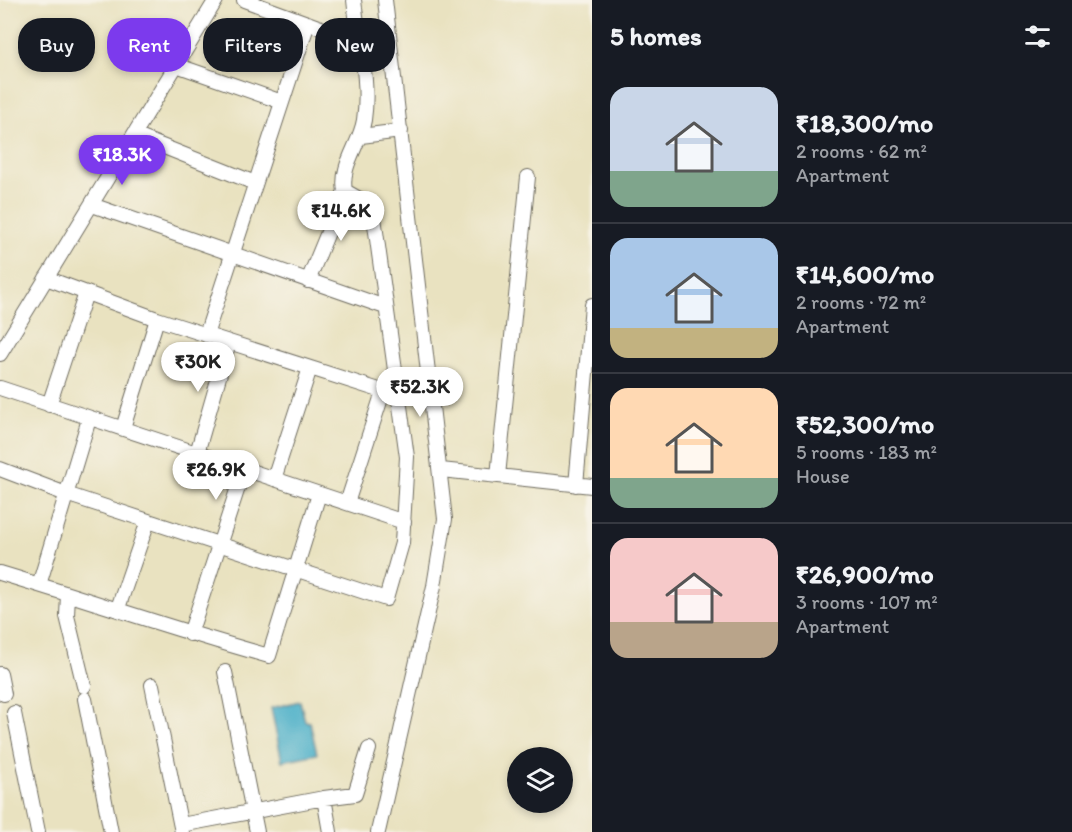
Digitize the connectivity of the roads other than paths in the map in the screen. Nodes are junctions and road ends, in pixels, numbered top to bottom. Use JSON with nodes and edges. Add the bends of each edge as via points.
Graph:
{"nodes":[{"id":1,"x":216,"y":0,"type":"edge"},
{"id":2,"x":244,"y":0,"type":"edge"},
{"id":3,"x":354,"y":0,"type":"edge"},
{"id":4,"x":385,"y":0,"type":"edge"},
{"id":5,"x":356,"y":18,"type":"edge"},
{"id":6,"x":308,"y":23,"type":"junction"},
{"id":7,"x":315,"y":26,"type":"edge"},
{"id":8,"x":191,"y":41,"type":"edge"},
{"id":9,"x":191,"y":70,"type":"edge"},
{"id":10,"x":172,"y":72,"type":"edge"},
{"id":11,"x":363,"y":72,"type":"edge"},
{"id":12,"x":282,"y":102,"type":"junction"},
{"id":13,"x":402,"y":131,"type":"junction"},
{"id":14,"x":134,"y":135,"type":"junction"},
{"id":15,"x":361,"y":136,"type":"junction"},
{"id":16,"x":528,"y":177,"type":"dead end"},
{"id":17,"x":255,"y":183,"type":"junction"},
{"id":18,"x":345,"y":191,"type":"junction"},
{"id":19,"x":92,"y":205,"type":"junction"},
{"id":20,"x":232,"y":255,"type":"junction"},
{"id":21,"x":46,"y":278,"type":"junction"},
{"id":22,"x":308,"y":281,"type":"junction"},
{"id":23,"x":86,"y":293,"type":"junction"},
{"id":24,"x":592,"y":305,"type":"edge"},
{"id":25,"x":385,"y":307,"type":"junction"},
{"id":26,"x":157,"y":318,"type":"junction"},
{"id":27,"x":206,"y":335,"type":"junction"},
{"id":28,"x":229,"y":342,"type":"junction"},
{"id":29,"x":0,"y":354,"type":"edge"},
{"id":30,"x":310,"y":368,"type":"junction"},
{"id":31,"x":0,"y":388,"type":"edge"},
{"id":32,"x":383,"y":392,"type":"junction"},
{"id":33,"x":400,"y":397,"type":"junction"},
{"id":34,"x":49,"y":405,"type":"junction"},
{"id":35,"x":89,"y":419,"type":"junction"},
{"id":36,"x":123,"y":428,"type":"junction"},
{"id":37,"x":197,"y":453,"type":"junction"},
{"id":38,"x":244,"y":468,"type":"junction"},
{"id":39,"x":0,"y":469,"type":"edge"},
{"id":40,"x":441,"y":470,"type":"junction"},
{"id":41,"x":498,"y":476,"type":"junction"},
{"id":42,"x":274,"y":479,"type":"junction"},
{"id":43,"x":576,"y":485,"type":"junction"},
{"id":44,"x":592,"y":486,"type":"edge"},
{"id":45,"x":66,"y":494,"type":"junction"},
{"id":46,"x":319,"y":494,"type":"junction"},
{"id":47,"x":347,"y":503,"type":"junction"},
{"id":48,"x":148,"y":520,"type":"junction"},
{"id":49,"x":404,"y":522,"type":"junction"},
{"id":50,"x":218,"y":544,"type":"junction"},
{"id":51,"x":296,"y":569,"type":"junction"},
{"id":52,"x":0,"y":573,"type":"edge"},
{"id":53,"x":39,"y":585,"type":"junction"},
{"id":54,"x":68,"y":594,"type":"junction"},
{"id":55,"x":118,"y":608,"type":"junction"},
{"id":56,"x":190,"y":634,"type":"junction"},
{"id":57,"x":225,"y":672,"type":"dead end"},
{"id":58,"x":0,"y":674,"type":"edge"},
{"id":59,"x":152,"y":685,"type":"dead end"},
{"id":60,"x":4,"y":694,"type":"dead end"},
{"id":61,"x":14,"y":712,"type":"dead end"},
{"id":62,"x":369,"y":749,"type":"dead end"},
{"id":63,"x":324,"y":798,"type":"junction"},
{"id":64,"x":252,"y":812,"type":"junction"},
{"id":65,"x":182,"y":829,"type":"edge"},
{"id":66,"x":38,"y":832,"type":"edge"},
{"id":67,"x":111,"y":832,"type":"edge"},
{"id":68,"x":257,"y":832,"type":"edge"},
{"id":69,"x":330,"y":832,"type":"edge"},
{"id":70,"x":378,"y":832,"type":"edge"}],
"edges":[{"from":1,"to":8,"type":"street"},
{"from":2,"to":6,"type":"street"},
{"from":3,"to":5,"type":"street"},
{"from":4,"to":13,"type":"street"},
{"from":6,"to":7,"type":"street"},
{"from":6,"to":12,"type":"street"},
{"from":9,"to":12,"type":"street"},
{"from":10,"to":14,"type":"street"},
{"from":11,"to":15,"type":"street","via":[[366,94]]},
{"from":12,"to":17,"type":"street"},
{"from":13,"to":15,"type":"street"},
{"from":13,"to":40,"type":"street"},
{"from":14,"to":17,"type":"street"},
{"from":14,"to":19,"type":"street"},
{"from":15,"to":18,"type":"street","via":[[344,174]]},
{"from":16,"to":41,"type":"street"},
{"from":17,"to":20,"type":"street"},
{"from":18,"to":22,"type":"street"},
{"from":18,"to":25,"type":"street","via":[[374,210]]},
{"from":19,"to":20,"type":"street"},
{"from":19,"to":21,"type":"street"},
{"from":20,"to":22,"type":"street"},
{"from":20,"to":27,"type":"street"},
{"from":21,"to":23,"type":"street"},
{"from":21,"to":29,"type":"street"},
{"from":22,"to":25,"type":"street"},
{"from":23,"to":26,"type":"street"},
{"from":23,"to":34,"type":"street"},
{"from":24,"to":43,"type":"street"},
{"from":25,"to":33,"type":"street"},
{"from":26,"to":27,"type":"street"},
{"from":26,"to":36,"type":"street"},
{"from":27,"to":28,"type":"street"},
{"from":28,"to":30,"type":"street"},
{"from":28,"to":37,"type":"street"},
{"from":30,"to":32,"type":"street"},
{"from":30,"to":42,"type":"street"},
{"from":31,"to":34,"type":"street"},
{"from":32,"to":33,"type":"street"},
{"from":32,"to":47,"type":"street"},
{"from":33,"to":49,"type":"street","via":[[407,457]]},
{"from":34,"to":35,"type":"street"},
{"from":35,"to":36,"type":"street"},
{"from":35,"to":45,"type":"street"},
{"from":36,"to":37,"type":"street"},
{"from":37,"to":38,"type":"street"},
{"from":38,"to":42,"type":"street"},
{"from":38,"to":50,"type":"street"},
{"from":39,"to":45,"type":"street"},
{"from":40,"to":41,"type":"street"},
{"from":40,"to":70,"type":"street","via":[[445,519],[434,586]]},
{"from":41,"to":43,"type":"street"},
{"from":42,"to":46,"type":"street"},
{"from":43,"to":44,"type":"street"},
{"from":45,"to":48,"type":"street"},
{"from":45,"to":53,"type":"street"},
{"from":46,"to":47,"type":"street"},
{"from":46,"to":51,"type":"street"},
{"from":47,"to":49,"type":"street"},
{"from":48,"to":50,"type":"street"},
{"from":48,"to":55,"type":"street"},
{"from":49,"to":51,"type":"street","via":[[396,570],[386,599]]},
{"from":50,"to":51,"type":"street"},
{"from":50,"to":56,"type":"street"},
{"from":51,"to":56,"type":"street","via":[[269,656]]},
{"from":52,"to":53,"type":"street"},
{"from":53,"to":54,"type":"street"},
{"from":54,"to":55,"type":"street"},
{"from":54,"to":67,"type":"street","via":[[67,616]]},
{"from":55,"to":56,"type":"street"},
{"from":57,"to":64,"type":"street"},
{"from":58,"to":60,"type":"street"},
{"from":59,"to":65,"type":"street"},
{"from":61,"to":66,"type":"street"},
{"from":62,"to":63,"type":"street","via":[[355,794]]},
{"from":63,"to":64,"type":"street"},
{"from":63,"to":69,"type":"street"},
{"from":64,"to":65,"type":"street"},
{"from":64,"to":68,"type":"street"}]}
